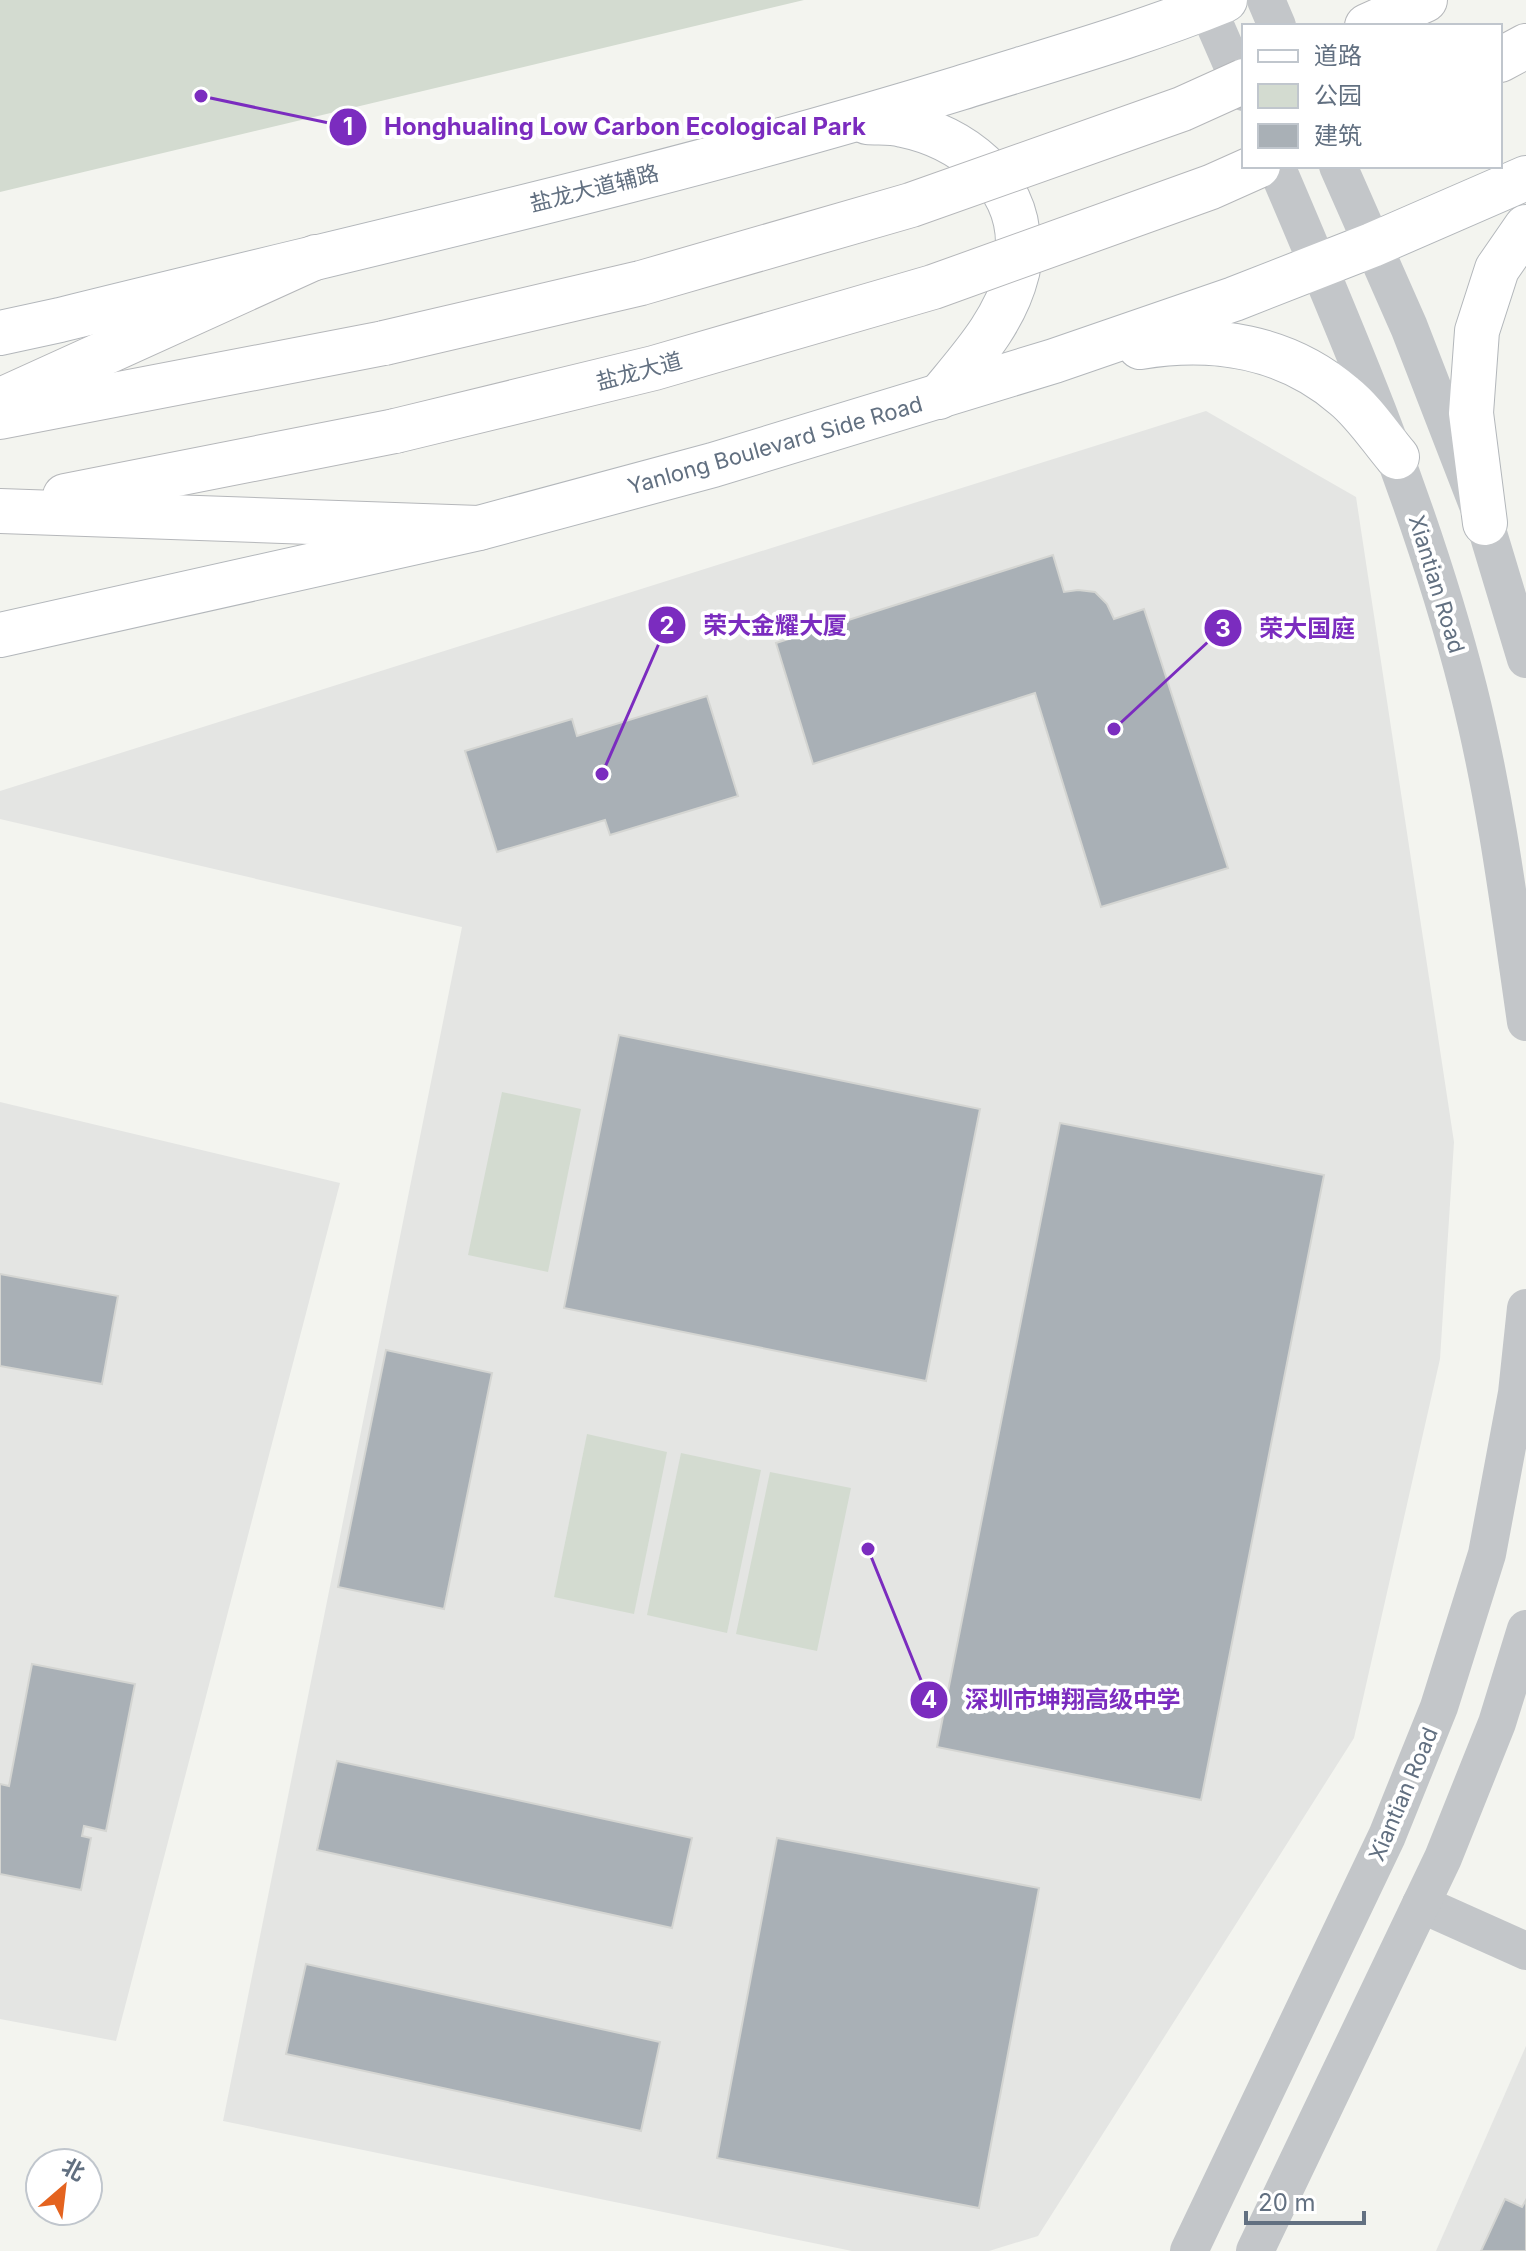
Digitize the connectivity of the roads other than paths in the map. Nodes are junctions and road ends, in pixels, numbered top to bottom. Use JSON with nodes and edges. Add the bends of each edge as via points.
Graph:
{"nodes":[{"id":1,"x":1266,"y":0,"type":"edge"},
{"id":2,"x":1425,"y":0,"type":"edge"},
{"id":3,"x":1216,"y":4,"type":"edge"},
{"id":4,"x":1276,"y":24,"type":"edge"},
{"id":5,"x":1371,"y":24,"type":"edge"},
{"id":6,"x":1526,"y":46,"type":"edge"},
{"id":7,"x":1502,"y":59,"type":"edge"},
{"id":8,"x":1242,"y":82,"type":"edge"},
{"id":9,"x":1242,"y":86,"type":"edge"},
{"id":10,"x":853,"y":121,"type":"junction"},
{"id":11,"x":1254,"y":168,"type":"edge"},
{"id":12,"x":1277,"y":168,"type":"edge"},
{"id":13,"x":1339,"y":168,"type":"edge"},
{"id":14,"x":1526,"y":178,"type":"edge"},
{"id":15,"x":1526,"y":227,"type":"edge"},
{"id":16,"x":1372,"y":245,"type":"junction"},
{"id":17,"x":316,"y":257,"type":"junction"},
{"id":18,"x":1319,"y":266,"type":"junction"},
{"id":19,"x":0,"y":333,"type":"edge"},
{"id":20,"x":1054,"y":361,"type":"junction"},
{"id":21,"x":939,"y":397,"type":"junction"},
{"id":22,"x":0,"y":401,"type":"edge"},
{"id":23,"x":0,"y":417,"type":"edge"},
{"id":24,"x":1397,"y":457,"type":"junction"},
{"id":25,"x":0,"y":510,"type":"edge"},
{"id":26,"x":1485,"y":523,"type":"junction"},
{"id":27,"x":479,"y":528,"type":"junction"},
{"id":28,"x":0,"y":635,"type":"edge"},
{"id":29,"x":1526,"y":659,"type":"edge"},
{"id":30,"x":1526,"y":1022,"type":"edge"},
{"id":31,"x":1526,"y":1308,"type":"edge"},
{"id":32,"x":1526,"y":1629,"type":"edge"},
{"id":33,"x":1421,"y":1904,"type":"junction"},
{"id":34,"x":1526,"y":1951,"type":"edge"},
{"id":35,"x":1189,"y":2251,"type":"edge"},
{"id":36,"x":1255,"y":2251,"type":"edge"}],
"edges":[{"from":1,"to":4,"type":"street"},
{"from":2,"to":5,"type":"main road"},
{"from":3,"to":9,"type":"street"},
{"from":3,"to":10,"type":"main road","name":"盐龙大道辅路"},
{"from":6,"to":7,"type":"main road"},
{"from":8,"to":23,"type":"main road","bridge":true,"via":[[1182,109],[911,205],[641,283],[384,343]]},
{"from":10,"to":17,"type":"main road","name":"盐龙大道辅路"},
{"from":10,"to":21,"type":"main road","via":[[903,125],[942,137],[979,160],[1005,192],[1018,224],[1018,271],[1002,313]]},
{"from":11,"to":25,"type":"main road","name":"盐龙大道","bridge":true,"via":[[933,287],[654,368],[395,431]]},
{"from":12,"to":18,"type":"street","name":"Xiantian Road"},
{"from":13,"to":16,"type":"street"},
{"from":14,"to":16,"type":"main road","name":"Yanlong Boulevard Side Road"},
{"from":15,"to":26,"type":"main road","via":[[1497,269],[1477,331],[1471,413]]},
{"from":16,"to":18,"type":"main road","name":"Yanlong Boulevard Side Road"},
{"from":16,"to":26,"type":"street"},
{"from":17,"to":19,"type":"main road","name":"盐龙大道辅路"},
{"from":17,"to":22,"type":"main road"},
{"from":18,"to":20,"type":"main road","name":"Yanlong Boulevard Side Road"},
{"from":18,"to":24,"type":"street","name":"Xiantian Road"},
{"from":20,"to":21,"type":"main road","name":"Yanlong Boulevard Side Road"},
{"from":20,"to":24,"type":"main road","via":[[1166,343],[1243,345],[1297,363],[1345,396]]},
{"from":21,"to":27,"type":"main road","name":"Yanlong Boulevard Side Road"},
{"from":24,"to":30,"type":"street","name":"Xiantian Road","via":[[1468,689],[1504,866]]},
{"from":25,"to":27,"type":"main road"},
{"from":26,"to":29,"type":"street"},
{"from":27,"to":28,"type":"main road","name":"Yanlong Boulevard Side Road"},
{"from":31,"to":35,"type":"street","name":"Xiantian Road","via":[[1517,1393],[1487,1554],[1439,1707],[1387,1836]]},
{"from":32,"to":33,"type":"street","via":[[1497,1723]]},
{"from":33,"to":34,"type":"street"},
{"from":33,"to":36,"type":"street"}]}
